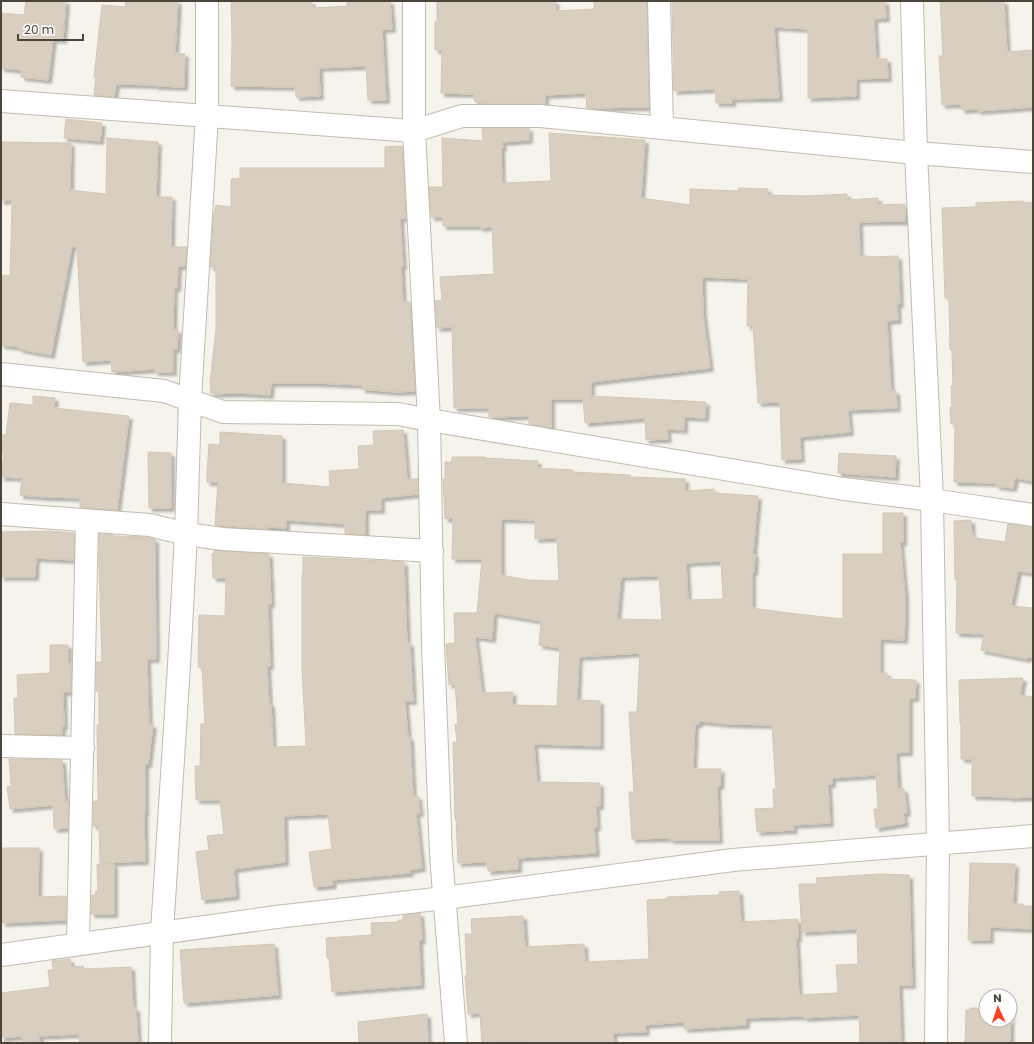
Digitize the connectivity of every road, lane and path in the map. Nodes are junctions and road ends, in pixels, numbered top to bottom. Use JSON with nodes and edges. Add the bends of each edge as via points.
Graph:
{"nodes":[{"id":1,"x":207,"y":1,"type":"edge"},
{"id":2,"x":414,"y":1,"type":"edge"},
{"id":3,"x":659,"y":1,"type":"edge"},
{"id":4,"x":912,"y":1,"type":"edge"},
{"id":5,"x":1,"y":101,"type":"edge"},
{"id":6,"x":207,"y":115,"type":"junction"},
{"id":7,"x":662,"y":127,"type":"junction"},
{"id":8,"x":414,"y":132,"type":"junction"},
{"id":9,"x":916,"y":153,"type":"junction"},
{"id":10,"x":1033,"y":162,"type":"edge"},
{"id":11,"x":1,"y":374,"type":"edge"},
{"id":12,"x":190,"y":400,"type":"junction"},
{"id":13,"x":429,"y":420,"type":"junction"},
{"id":14,"x":932,"y":500,"type":"junction"},
{"id":15,"x":1,"y":514,"type":"edge"},
{"id":16,"x":1033,"y":515,"type":"edge"},
{"id":17,"x":87,"y":521,"type":"junction"},
{"id":18,"x":186,"y":534,"type":"junction"},
{"id":19,"x":432,"y":551,"type":"junction"},
{"id":20,"x":1,"y":746,"type":"edge"},
{"id":21,"x":83,"y":748,"type":"junction"},
{"id":22,"x":1033,"y":836,"type":"edge"},
{"id":23,"x":938,"y":844,"type":"junction"},
{"id":24,"x":445,"y":898,"type":"junction"},
{"id":25,"x":162,"y":932,"type":"junction"},
{"id":26,"x":78,"y":943,"type":"junction"},
{"id":27,"x":1,"y":955,"type":"edge"},
{"id":28,"x":160,"y":1043,"type":"edge"},
{"id":29,"x":456,"y":1043,"type":"edge"},
{"id":30,"x":936,"y":1043,"type":"edge"}],
"edges":[{"from":1,"to":6,"type":"street"},
{"from":2,"to":8,"type":"street"},
{"from":3,"to":7,"type":"street"},
{"from":4,"to":9,"type":"street"},
{"from":5,"to":6,"type":"street"},
{"from":6,"to":8,"type":"street"},
{"from":6,"to":12,"type":"street"},
{"from":7,"to":8,"type":"street","via":[[540,116],[462,116]]},
{"from":7,"to":9,"type":"street"},
{"from":8,"to":13,"type":"street"},
{"from":9,"to":10,"type":"street"},
{"from":9,"to":14,"type":"street"},
{"from":11,"to":12,"type":"street","via":[[164,391]]},
{"from":12,"to":13,"type":"street","via":[[223,412],[398,414]]},
{"from":12,"to":18,"type":"street"},
{"from":13,"to":14,"type":"street","via":[[844,489]]},
{"from":13,"to":19,"type":"street"},
{"from":14,"to":16,"type":"street"},
{"from":14,"to":23,"type":"street"},
{"from":15,"to":17,"type":"street"},
{"from":17,"to":18,"type":"street","via":[[150,524]]},
{"from":17,"to":21,"type":"street"},
{"from":18,"to":19,"type":"street","via":[[223,539]]},
{"from":18,"to":25,"type":"street"},
{"from":19,"to":24,"type":"street","via":[[433,644]]},
{"from":20,"to":21,"type":"street"},
{"from":21,"to":26,"type":"street"},
{"from":22,"to":23,"type":"street"},
{"from":23,"to":24,"type":"street","via":[[733,860]]},
{"from":23,"to":30,"type":"street"},
{"from":24,"to":25,"type":"street"},
{"from":24,"to":29,"type":"street"},
{"from":25,"to":26,"type":"street"},
{"from":25,"to":28,"type":"street"},
{"from":26,"to":27,"type":"street"}]}
